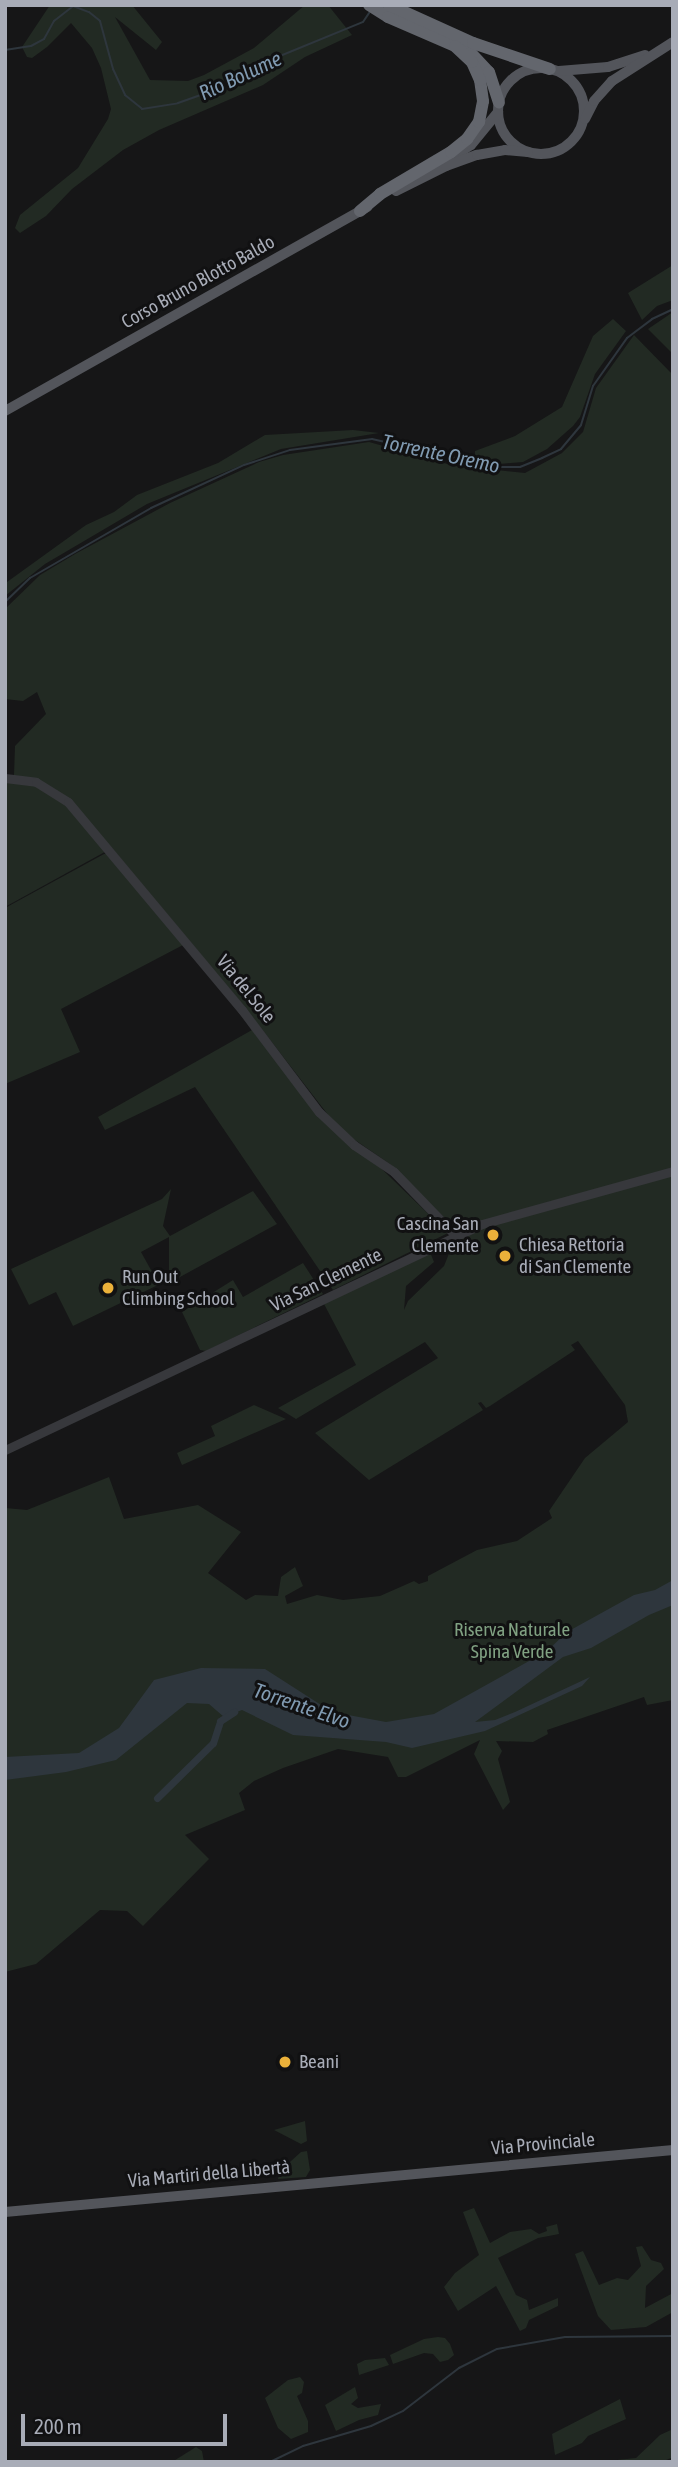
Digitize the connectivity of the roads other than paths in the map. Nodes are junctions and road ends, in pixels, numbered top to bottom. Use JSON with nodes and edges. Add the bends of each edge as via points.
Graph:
{"nodes":[{"id":1,"x":369,"y":5,"type":"edge"},
{"id":2,"x":389,"y":10,"type":"edge"},
{"id":3,"x":673,"y":42,"type":"edge"},
{"id":4,"x":455,"y":46,"type":"junction"},
{"id":5,"x":658,"y":51,"type":"junction"},
{"id":6,"x":554,"y":70,"type":"junction"},
{"id":7,"x":499,"y":107,"type":"junction"},
{"id":8,"x":581,"y":127,"type":"junction"},
{"id":9,"x":528,"y":152,"type":"junction"},
{"id":10,"x":409,"y":184,"type":"junction"},
{"id":11,"x":360,"y":211,"type":"junction"},
{"id":12,"x":5,"y":411,"type":"edge"},
{"id":13,"x":5,"y":778,"type":"edge"},
{"id":14,"x":673,"y":1171,"type":"edge"},
{"id":15,"x":454,"y":1235,"type":"junction"},
{"id":16,"x":5,"y":1450,"type":"edge"},
{"id":17,"x":673,"y":2150,"type":"edge"},
{"id":18,"x":417,"y":2172,"type":"joint"},
{"id":19,"x":5,"y":2212,"type":"edge"}],
"edges":[{"from":1,"to":2,"type":"highway"},
{"from":2,"to":4,"type":"highway"},
{"from":2,"to":6,"type":"highway"},
{"from":3,"to":5,"type":"main road"},
{"from":4,"to":7,"type":"highway","via":[[489,72]]},
{"from":4,"to":11,"type":"highway","via":[[472,62],[480,80],[479,122],[451,152]]},
{"from":5,"to":6,"type":"main road","via":[[608,67]]},
{"from":5,"to":8,"type":"main road","via":[[612,81],[594,101]]},
{"from":6,"to":7,"type":"main road","via":[[528,70],[518,75],[509,82]]},
{"from":6,"to":8,"type":"main road","via":[[567,77],[580,94]]},
{"from":7,"to":9,"type":"main road","via":[[500,122],[510,141]]},
{"from":7,"to":10,"type":"main road","name":"Corso Bruno Blotto Baldo","via":[[471,145]]},
{"from":8,"to":9,"type":"main road","via":[[559,150]]},
{"from":9,"to":10,"type":"main road","name":"Corso Bruno Blotto Baldo","via":[[477,155]]},
{"from":10,"to":11,"type":"main road","name":"Corso Bruno Blotto Baldo"},
{"from":11,"to":12,"type":"main road","name":"Corso Bruno Blotto Baldo"},
{"from":13,"to":15,"type":"street","name":"Via del Sole","via":[[36,782],[68,802],[242,1010],[319,1112],[394,1172]]},
{"from":14,"to":15,"type":"street","name":"Via San Clemente"},
{"from":15,"to":16,"type":"street","name":"Via San Clemente"},
{"from":17,"to":18,"type":"main road","name":"Via Provinciale"},
{"from":18,"to":19,"type":"main road","name":"Via Martiri della Libertà"}]}
